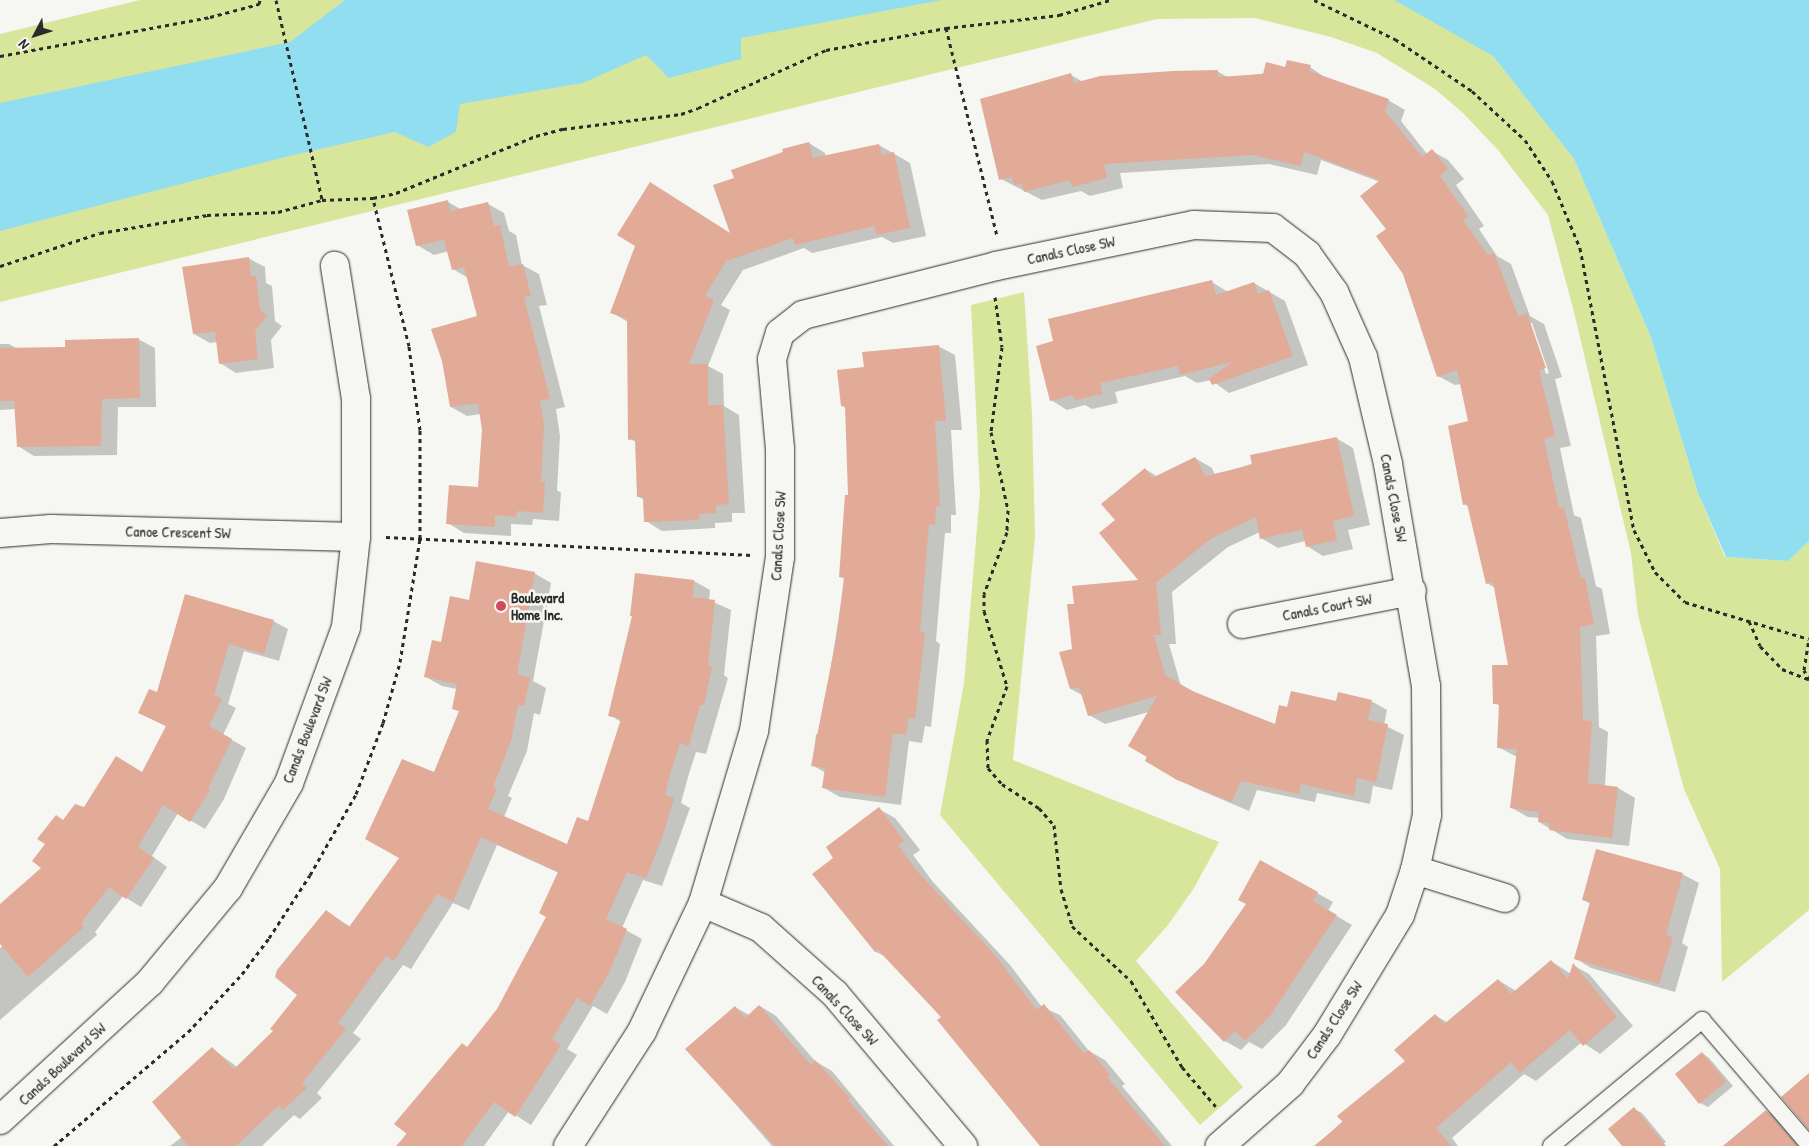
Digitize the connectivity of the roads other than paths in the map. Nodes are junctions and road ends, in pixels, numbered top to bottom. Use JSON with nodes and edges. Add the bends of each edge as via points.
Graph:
{"nodes":[{"id":1,"x":335,"y":266,"type":"dead end"},
{"id":2,"x":0,"y":533,"type":"edge"},
{"id":3,"x":356,"y":537,"type":"junction"},
{"id":4,"x":1412,"y":591,"type":"junction"},
{"id":5,"x":1242,"y":624,"type":"dead end"},
{"id":6,"x":1415,"y":870,"type":"junction"},
{"id":7,"x":1505,"y":898,"type":"dead end"},
{"id":8,"x":703,"y":903,"type":"junction"},
{"id":9,"x":0,"y":1120,"type":"edge"},
{"id":10,"x":1229,"y":1139,"type":"edge"},
{"id":11,"x":1809,"y":1145,"type":"edge"},
{"id":12,"x":568,"y":1146,"type":"edge"},
{"id":13,"x":964,"y":1146,"type":"edge"},
{"id":14,"x":1551,"y":1146,"type":"edge"}],
"edges":[{"from":1,"to":3,"type":"street","name":"Canals Boulevard SW","via":[[356,399]]},
{"from":2,"to":3,"type":"street","name":"Canoe Crescent SW","via":[[51,529]]},
{"from":3,"to":9,"type":"street","name":"Canals Boulevard SW","via":[[346,627],[289,783],[228,888],[150,982]]},
{"from":4,"to":5,"type":"street","name":"Canals Court SW"},
{"from":4,"to":6,"type":"street","name":"Canals Close SW","via":[[1426,686],[1427,815]]},
{"from":4,"to":8,"type":"street","name":"Canals Close SW","via":[[1388,464],[1363,357],[1334,292],[1307,254],[1273,228],[1194,225],[996,266],[803,315],[780,332],[772,359],[780,449],[780,557],[754,731]]},
{"from":6,"to":7,"type":"street"},
{"from":6,"to":10,"type":"street","name":"Canals Close SW","via":[[1400,915],[1327,1035],[1290,1084]]},
{"from":8,"to":12,"type":"street","name":"Canals Close SW","via":[[642,1031]]},
{"from":8,"to":13,"type":"street","name":"Canals Close SW","via":[[761,928],[835,994]]},
{"from":11,"to":14,"type":"lane","via":[[1702,1020]]}]}
